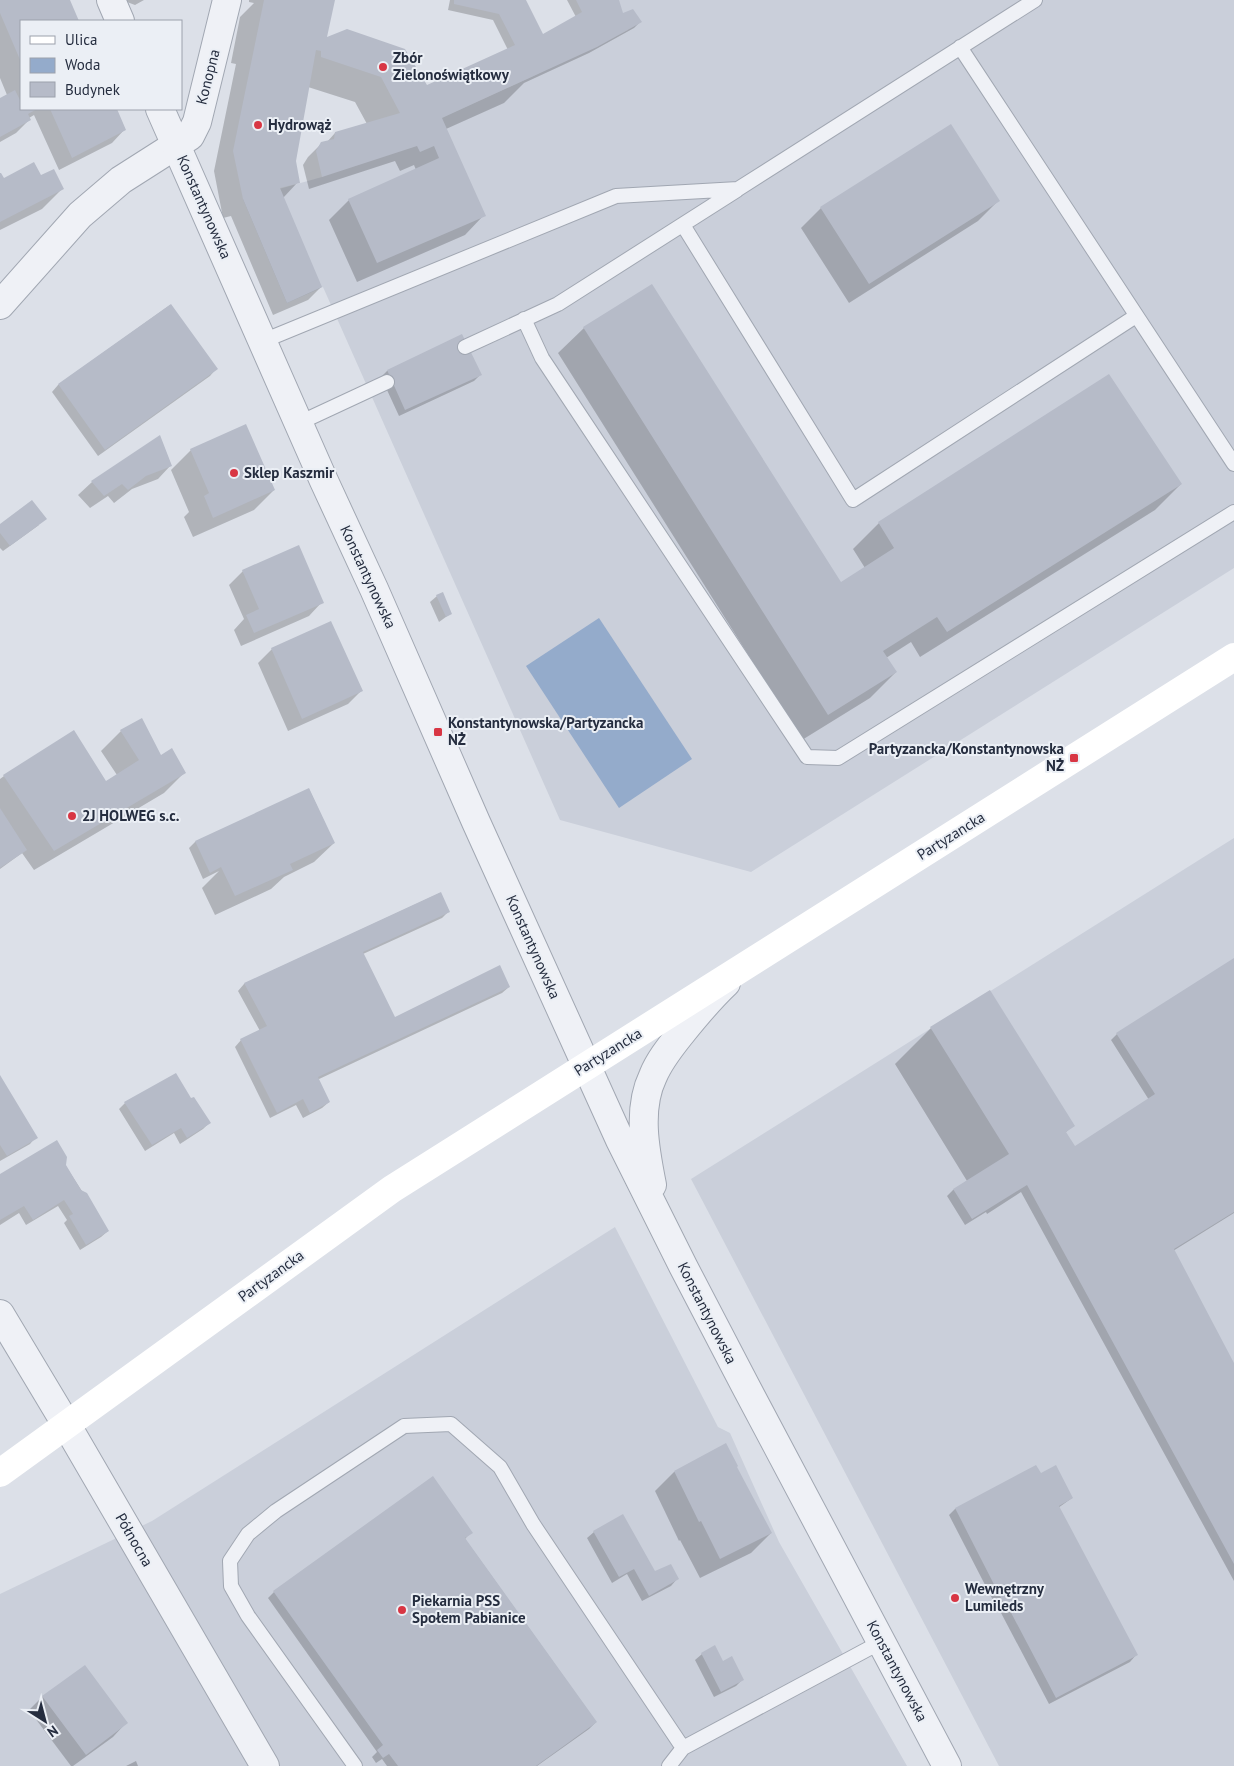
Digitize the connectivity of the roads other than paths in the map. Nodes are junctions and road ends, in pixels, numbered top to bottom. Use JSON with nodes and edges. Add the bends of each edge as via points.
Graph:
{"nodes":[{"id":1,"x":110,"y":0,"type":"edge"},
{"id":2,"x":227,"y":0,"type":"edge"},
{"id":3,"x":1034,"y":0,"type":"edge"},
{"id":4,"x":120,"y":20,"type":"edge"},
{"id":5,"x":960,"y":48,"type":"junction"},
{"id":6,"x":160,"y":110,"type":"edge"},
{"id":7,"x":176,"y":146,"type":"junction"},
{"id":8,"x":738,"y":189,"type":"junction"},
{"id":9,"x":683,"y":224,"type":"junction"},
{"id":10,"x":0,"y":305,"type":"edge"},
{"id":11,"x":1136,"y":316,"type":"junction"},
{"id":12,"x":524,"y":319,"type":"junction"},
{"id":13,"x":263,"y":341,"type":"junction"},
{"id":14,"x":465,"y":347,"type":"dead end"},
{"id":15,"x":387,"y":382,"type":"dead end"},
{"id":16,"x":299,"y":423,"type":"junction"},
{"id":17,"x":1234,"y":464,"type":"edge"},
{"id":18,"x":1234,"y":512,"type":"edge"},
{"id":19,"x":1234,"y":657,"type":"edge"},
{"id":20,"x":747,"y":964,"type":"junction"},
{"id":21,"x":587,"y":1066,"type":"junction"},
{"id":22,"x":669,"y":1239,"type":"junction"},
{"id":23,"x":0,"y":1314,"type":"edge"},
{"id":24,"x":66,"y":1424,"type":"junction"},
{"id":25,"x":0,"y":1473,"type":"edge"},
{"id":26,"x":881,"y":1642,"type":"junction"},
{"id":27,"x":683,"y":1748,"type":"junction"},
{"id":28,"x":266,"y":1766,"type":"edge"},
{"id":29,"x":355,"y":1766,"type":"edge"},
{"id":30,"x":670,"y":1766,"type":"edge"},
{"id":31,"x":947,"y":1766,"type":"edge"}],
"edges":[{"from":1,"to":4,"type":"street"},
{"from":2,"to":7,"type":"street","name":"Konopna","via":[[197,122],[190,136]]},
{"from":3,"to":5,"type":"lane"},
{"from":5,"to":8,"type":"lane"},
{"from":5,"to":11,"type":"lane"},
{"from":6,"to":7,"type":"street","name":"Konstantynowska"},
{"from":7,"to":10,"type":"street","name":"Konopna","via":[[120,180],[80,215]]},
{"from":7,"to":13,"type":"street","name":"Konstantynowska"},
{"from":8,"to":9,"type":"lane"},
{"from":8,"to":13,"type":"lane","via":[[616,196]]},
{"from":9,"to":11,"type":"lane","via":[[854,500]]},
{"from":9,"to":12,"type":"lane","via":[[558,304]]},
{"from":11,"to":17,"type":"lane"},
{"from":12,"to":14,"type":"lane"},
{"from":12,"to":18,"type":"lane","via":[[542,358],[807,757],[838,758]]},
{"from":13,"to":16,"type":"street","name":"Konstantynowska"},
{"from":15,"to":16,"type":"lane"},
{"from":16,"to":21,"type":"street","name":"Konstantynowska"},
{"from":19,"to":20,"type":"main road","name":"Partyzancka"},
{"from":20,"to":21,"type":"main road","name":"Partyzancka"},
{"from":20,"to":22,"type":"street","via":[[677,1038],[662,1058],[647,1093],[644,1132],[648,1162]]},
{"from":21,"to":22,"type":"street","name":"Konstantynowska"},
{"from":21,"to":24,"type":"main road","name":"Partyzancka","via":[[392,1189]]},
{"from":22,"to":26,"type":"street","name":"Konstantynowska"},
{"from":23,"to":24,"type":"street","name":"Północna"},
{"from":24,"to":25,"type":"main road","name":"Partyzancka"},
{"from":24,"to":28,"type":"street","name":"Północna"},
{"from":26,"to":27,"type":"lane"},
{"from":26,"to":31,"type":"street","name":"Konstantynowska"},
{"from":27,"to":29,"type":"lane","via":[[533,1524],[500,1467],[451,1424],[404,1426],[276,1511],[248,1534],[230,1560],[231,1586],[248,1616]]},
{"from":27,"to":30,"type":"lane"}]}
